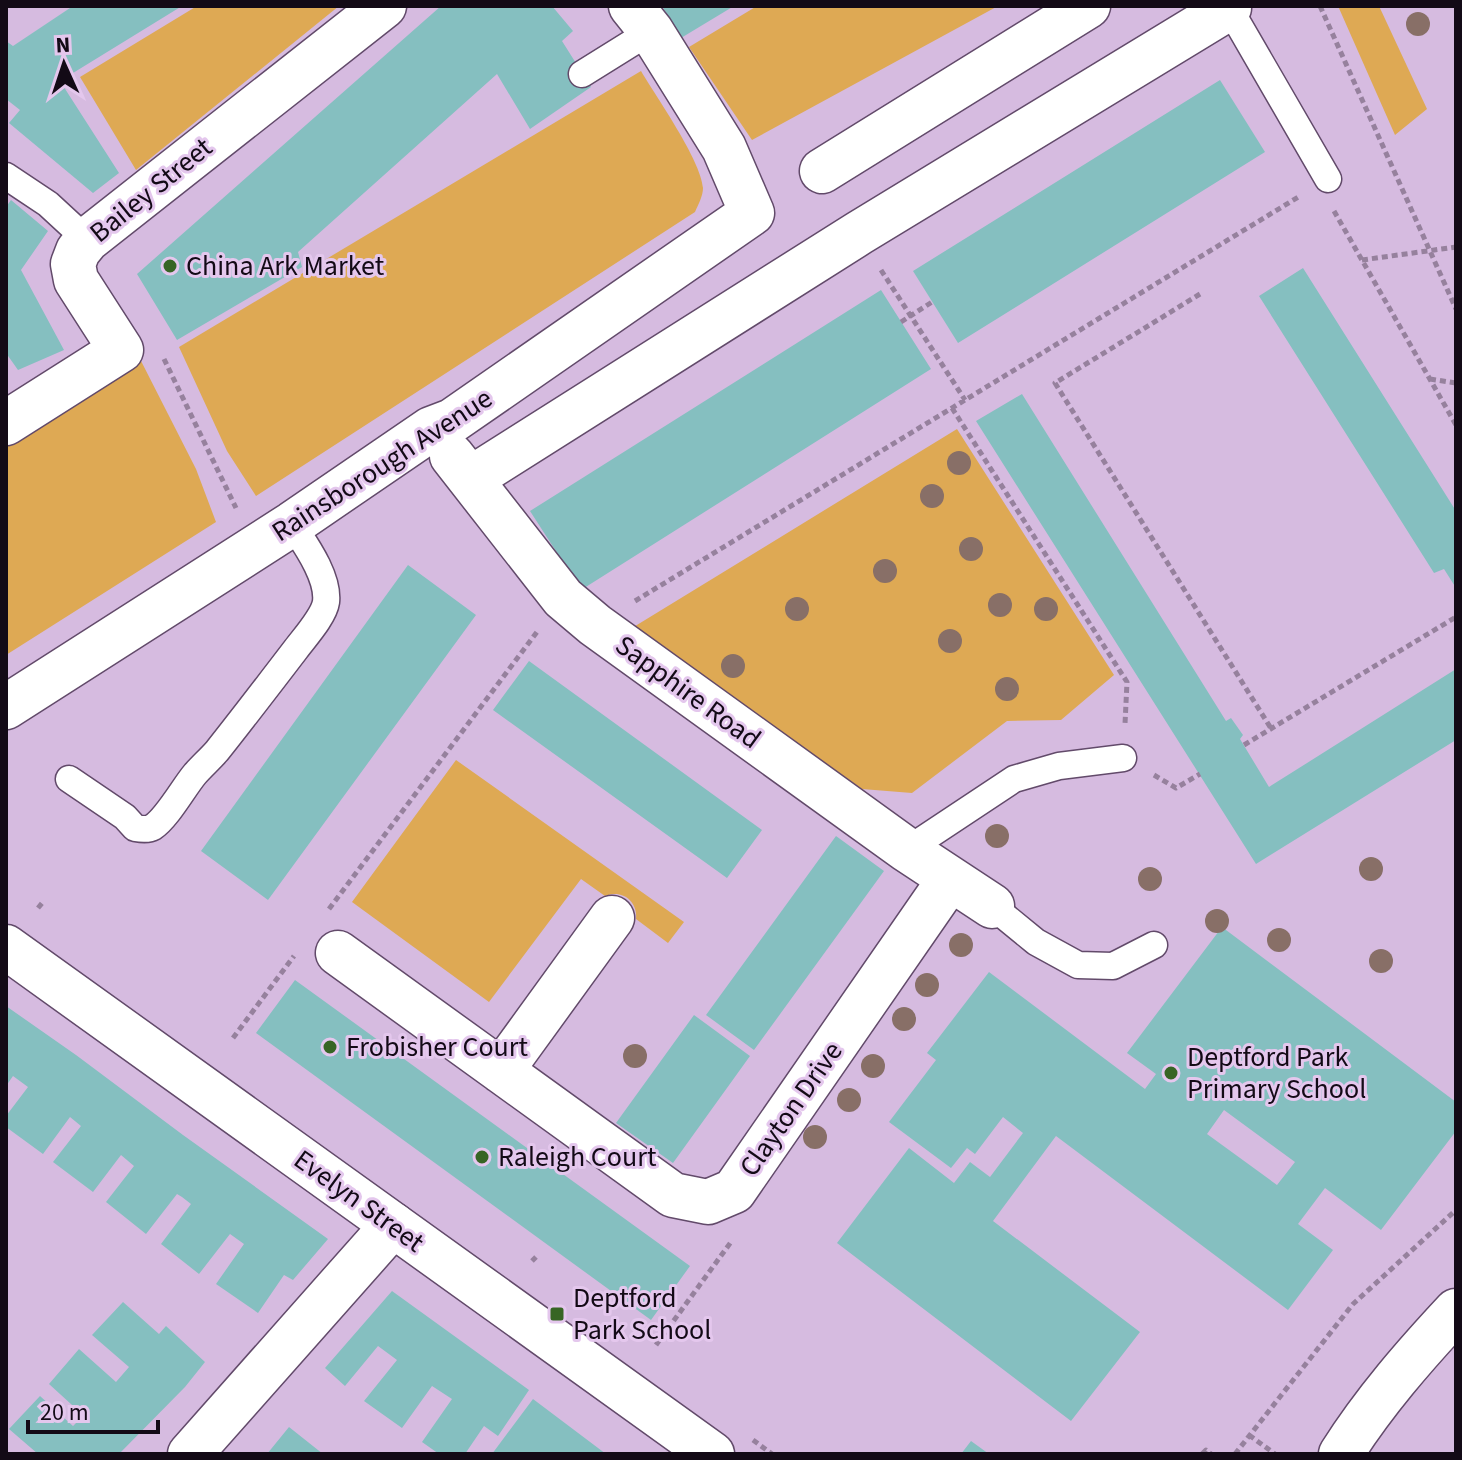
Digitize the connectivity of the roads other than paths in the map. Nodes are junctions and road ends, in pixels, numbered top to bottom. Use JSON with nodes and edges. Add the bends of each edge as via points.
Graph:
{"nodes":[{"id":1,"x":384,"y":6,"type":"edge"},
{"id":2,"x":1088,"y":6,"type":"edge"},
{"id":3,"x":1228,"y":7,"type":"edge"},
{"id":4,"x":641,"y":19,"type":"edge"},
{"id":5,"x":582,"y":74,"type":"dead end"},
{"id":6,"x":822,"y":171,"type":"dead end"},
{"id":7,"x":6,"y":176,"type":"edge"},
{"id":8,"x":1323,"y":182,"type":"road end"},
{"id":9,"x":87,"y":240,"type":"junction"},
{"id":10,"x":6,"y":423,"type":"edge"},
{"id":11,"x":431,"y":429,"type":"junction"},
{"id":12,"x":470,"y":479,"type":"junction"},
{"id":13,"x":292,"y":524,"type":"junction"},
{"id":14,"x":6,"y":707,"type":"edge"},
{"id":15,"x":1123,"y":758,"type":"road end"},
{"id":16,"x":69,"y":779,"type":"dead end"},
{"id":17,"x":907,"y":850,"type":"junction"},
{"id":18,"x":950,"y":879,"type":"junction"},
{"id":19,"x":992,"y":906,"type":"joint"},
{"id":20,"x":612,"y":918,"type":"dead end"},
{"id":21,"x":321,"y":939,"type":"road end"},
{"id":22,"x":1154,"y":945,"type":"dead end"},
{"id":23,"x":6,"y":947,"type":"edge"},
{"id":24,"x":501,"y":1071,"type":"junction"},
{"id":25,"x":393,"y":1225,"type":"junction"},
{"id":26,"x":1456,"y":1311,"type":"edge"},
{"id":27,"x":190,"y":1454,"type":"edge"},
{"id":28,"x":712,"y":1454,"type":"edge"},
{"id":29,"x":1341,"y":1454,"type":"edge"}],
"edges":[{"from":1,"to":9,"type":"street","name":"Bailey Street"},
{"from":2,"to":6,"type":"street"},
{"from":3,"to":8,"type":"lane"},
{"from":3,"to":12,"type":"street"},
{"from":4,"to":5,"type":"lane"},
{"from":4,"to":11,"type":"street","name":"Rainsborough Avenue","via":[[724,148],[752,213],[452,421]]},
{"from":7,"to":9,"type":"lane","via":[[48,204]]},
{"from":9,"to":10,"type":"street","name":"Bailey Street","via":[[73,264],[76,280],[121,350]]},
{"from":11,"to":12,"type":"street","name":"Sapphire Road"},
{"from":11,"to":13,"type":"street","name":"Rainsborough Avenue"},
{"from":12,"to":17,"type":"street","name":"Sapphire Road","via":[[563,598]]},
{"from":13,"to":14,"type":"street","name":"Rainsborough Avenue"},
{"from":13,"to":16,"type":"lane","via":[[319,572],[326,605],[154,827],[135,828]]},
{"from":15,"to":17,"type":"lane","via":[[1059,766],[1014,779]]},
{"from":17,"to":18,"type":"street","name":"Sapphire Road"},
{"from":18,"to":19,"type":"street","name":"Sapphire Road"},
{"from":18,"to":24,"type":"street","name":"Clayton Drive","via":[[734,1191],[708,1202],[673,1195]]},
{"from":19,"to":22,"type":"lane","via":[[1036,942],[1078,965],[1113,966]]},
{"from":20,"to":24,"type":"street"},
{"from":21,"to":24,"type":"street","name":"Clayton Drive"},
{"from":23,"to":25,"type":"street","name":"Evelyn Street"},
{"from":25,"to":27,"type":"street"},
{"from":25,"to":28,"type":"street","name":"Evelyn Street"},
{"from":26,"to":29,"type":"street","via":[[1367,1414]]}]}
